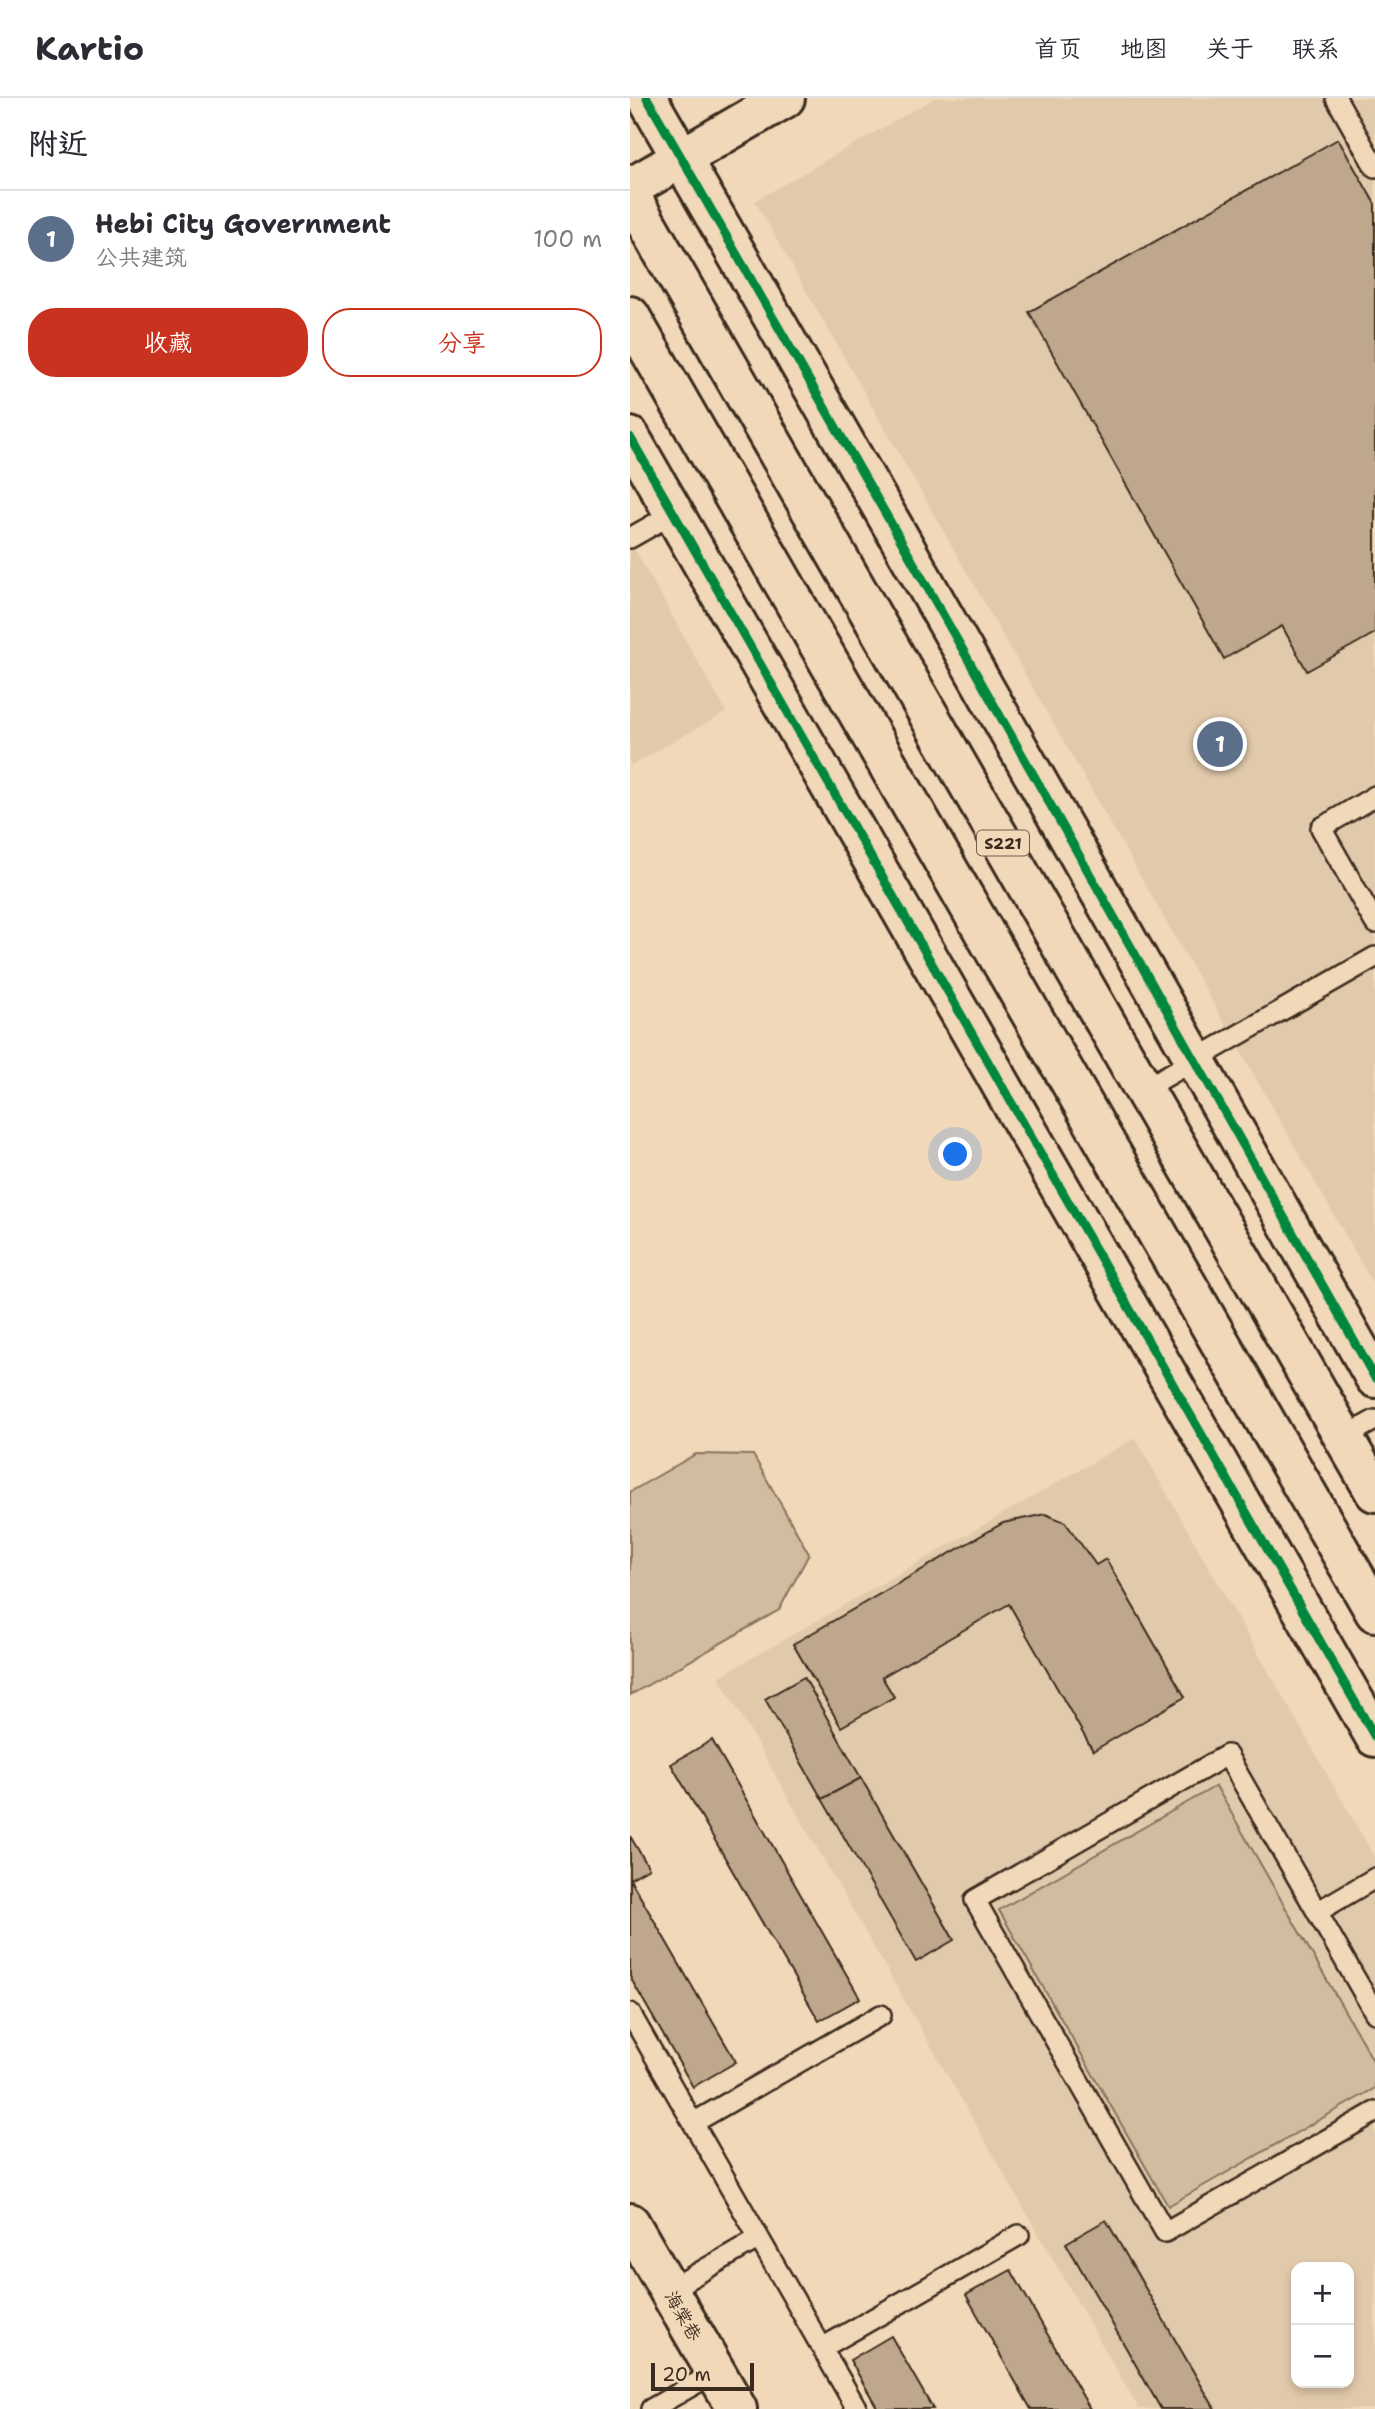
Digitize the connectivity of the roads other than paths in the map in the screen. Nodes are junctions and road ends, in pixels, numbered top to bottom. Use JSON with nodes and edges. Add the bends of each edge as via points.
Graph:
{"nodes":[{"id":1,"x":647,"y":98,"type":"edge"},
{"id":2,"x":785,"y":98,"type":"edge"},
{"id":3,"x":1336,"y":98,"type":"edge"},
{"id":4,"x":681,"y":158,"type":"junction"},
{"id":5,"x":1375,"y":167,"type":"edge"},
{"id":6,"x":630,"y":188,"type":"edge"},
{"id":7,"x":630,"y":195,"type":"edge"},
{"id":8,"x":630,"y":316,"type":"edge"},
{"id":9,"x":630,"y":437,"type":"edge"},
{"id":10,"x":674,"y":513,"type":"junction"},
{"id":11,"x":630,"y":538,"type":"edge"},
{"id":12,"x":1375,"y":796,"type":"edge"},
{"id":13,"x":1375,"y":923,"type":"edge"},
{"id":14,"x":1375,"y":957,"type":"edge"},
{"id":15,"x":1195,"y":1060,"type":"junction"},
{"id":16,"x":1144,"y":1089,"type":"junction"},
{"id":17,"x":1375,"y":1378,"type":"edge"},
{"id":18,"x":1359,"y":1428,"type":"edge"},
{"id":19,"x":1375,"y":1492,"type":"edge"},
{"id":20,"x":1375,"y":1612,"type":"edge"},
{"id":21,"x":1375,"y":1737,"type":"edge"},
{"id":22,"x":1375,"y":1878,"type":"edge"},
{"id":23,"x":1317,"y":1912,"type":"junction"},
{"id":24,"x":630,"y":2013,"type":"edge"},
{"id":25,"x":1375,"y":2013,"type":"edge"},
{"id":26,"x":881,"y":2015,"type":"dead end"},
{"id":27,"x":1375,"y":2112,"type":"edge"},
{"id":28,"x":693,"y":2123,"type":"junction"},
{"id":29,"x":630,"y":2223,"type":"edge"},
{"id":30,"x":1020,"y":2235,"type":"dead end"},
{"id":31,"x":759,"y":2238,"type":"junction"},
{"id":32,"x":668,"y":2290,"type":"junction"},
{"id":33,"x":822,"y":2348,"type":"junction"},
{"id":34,"x":716,"y":2372,"type":"junction"},
{"id":35,"x":651,"y":2409,"type":"edge"},
{"id":36,"x":737,"y":2409,"type":"edge"},
{"id":37,"x":857,"y":2409,"type":"edge"}],
"edges":[{"from":1,"to":4,"type":"street"},
{"from":2,"to":4,"type":"street"},
{"from":3,"to":5,"type":"lane"},
{"from":4,"to":6,"type":"street"},
{"from":4,"to":15,"type":"street"},
{"from":7,"to":16,"type":"street","number":"S221"},
{"from":8,"to":20,"type":"street"},
{"from":9,"to":10,"type":"street"},
{"from":10,"to":11,"type":"lane"},
{"from":10,"to":21,"type":"street"},
{"from":12,"to":13,"type":"lane","via":[[1321,828]]},
{"from":14,"to":15,"type":"lane"},
{"from":15,"to":16,"type":"lane"},
{"from":15,"to":17,"type":"street"},
{"from":16,"to":18,"type":"street","number":"S221"},
{"from":18,"to":19,"type":"street","number":"S221"},
{"from":22,"to":23,"type":"lane"},
{"from":23,"to":25,"type":"lane"},
{"from":23,"to":27,"type":"lane","via":[[1227,1755],[975,1900],[1165,2232]]},
{"from":24,"to":28,"type":"lane"},
{"from":26,"to":28,"type":"lane"},
{"from":28,"to":31,"type":"lane"},
{"from":29,"to":32,"type":"street","name":"海棠巷"},
{"from":30,"to":33,"type":"lane"},
{"from":31,"to":32,"type":"lane"},
{"from":31,"to":33,"type":"lane"},
{"from":32,"to":34,"type":"street","name":"海棠巷"},
{"from":33,"to":37,"type":"lane"},
{"from":34,"to":35,"type":"lane"},
{"from":34,"to":36,"type":"street","name":"海棠巷"}]}
